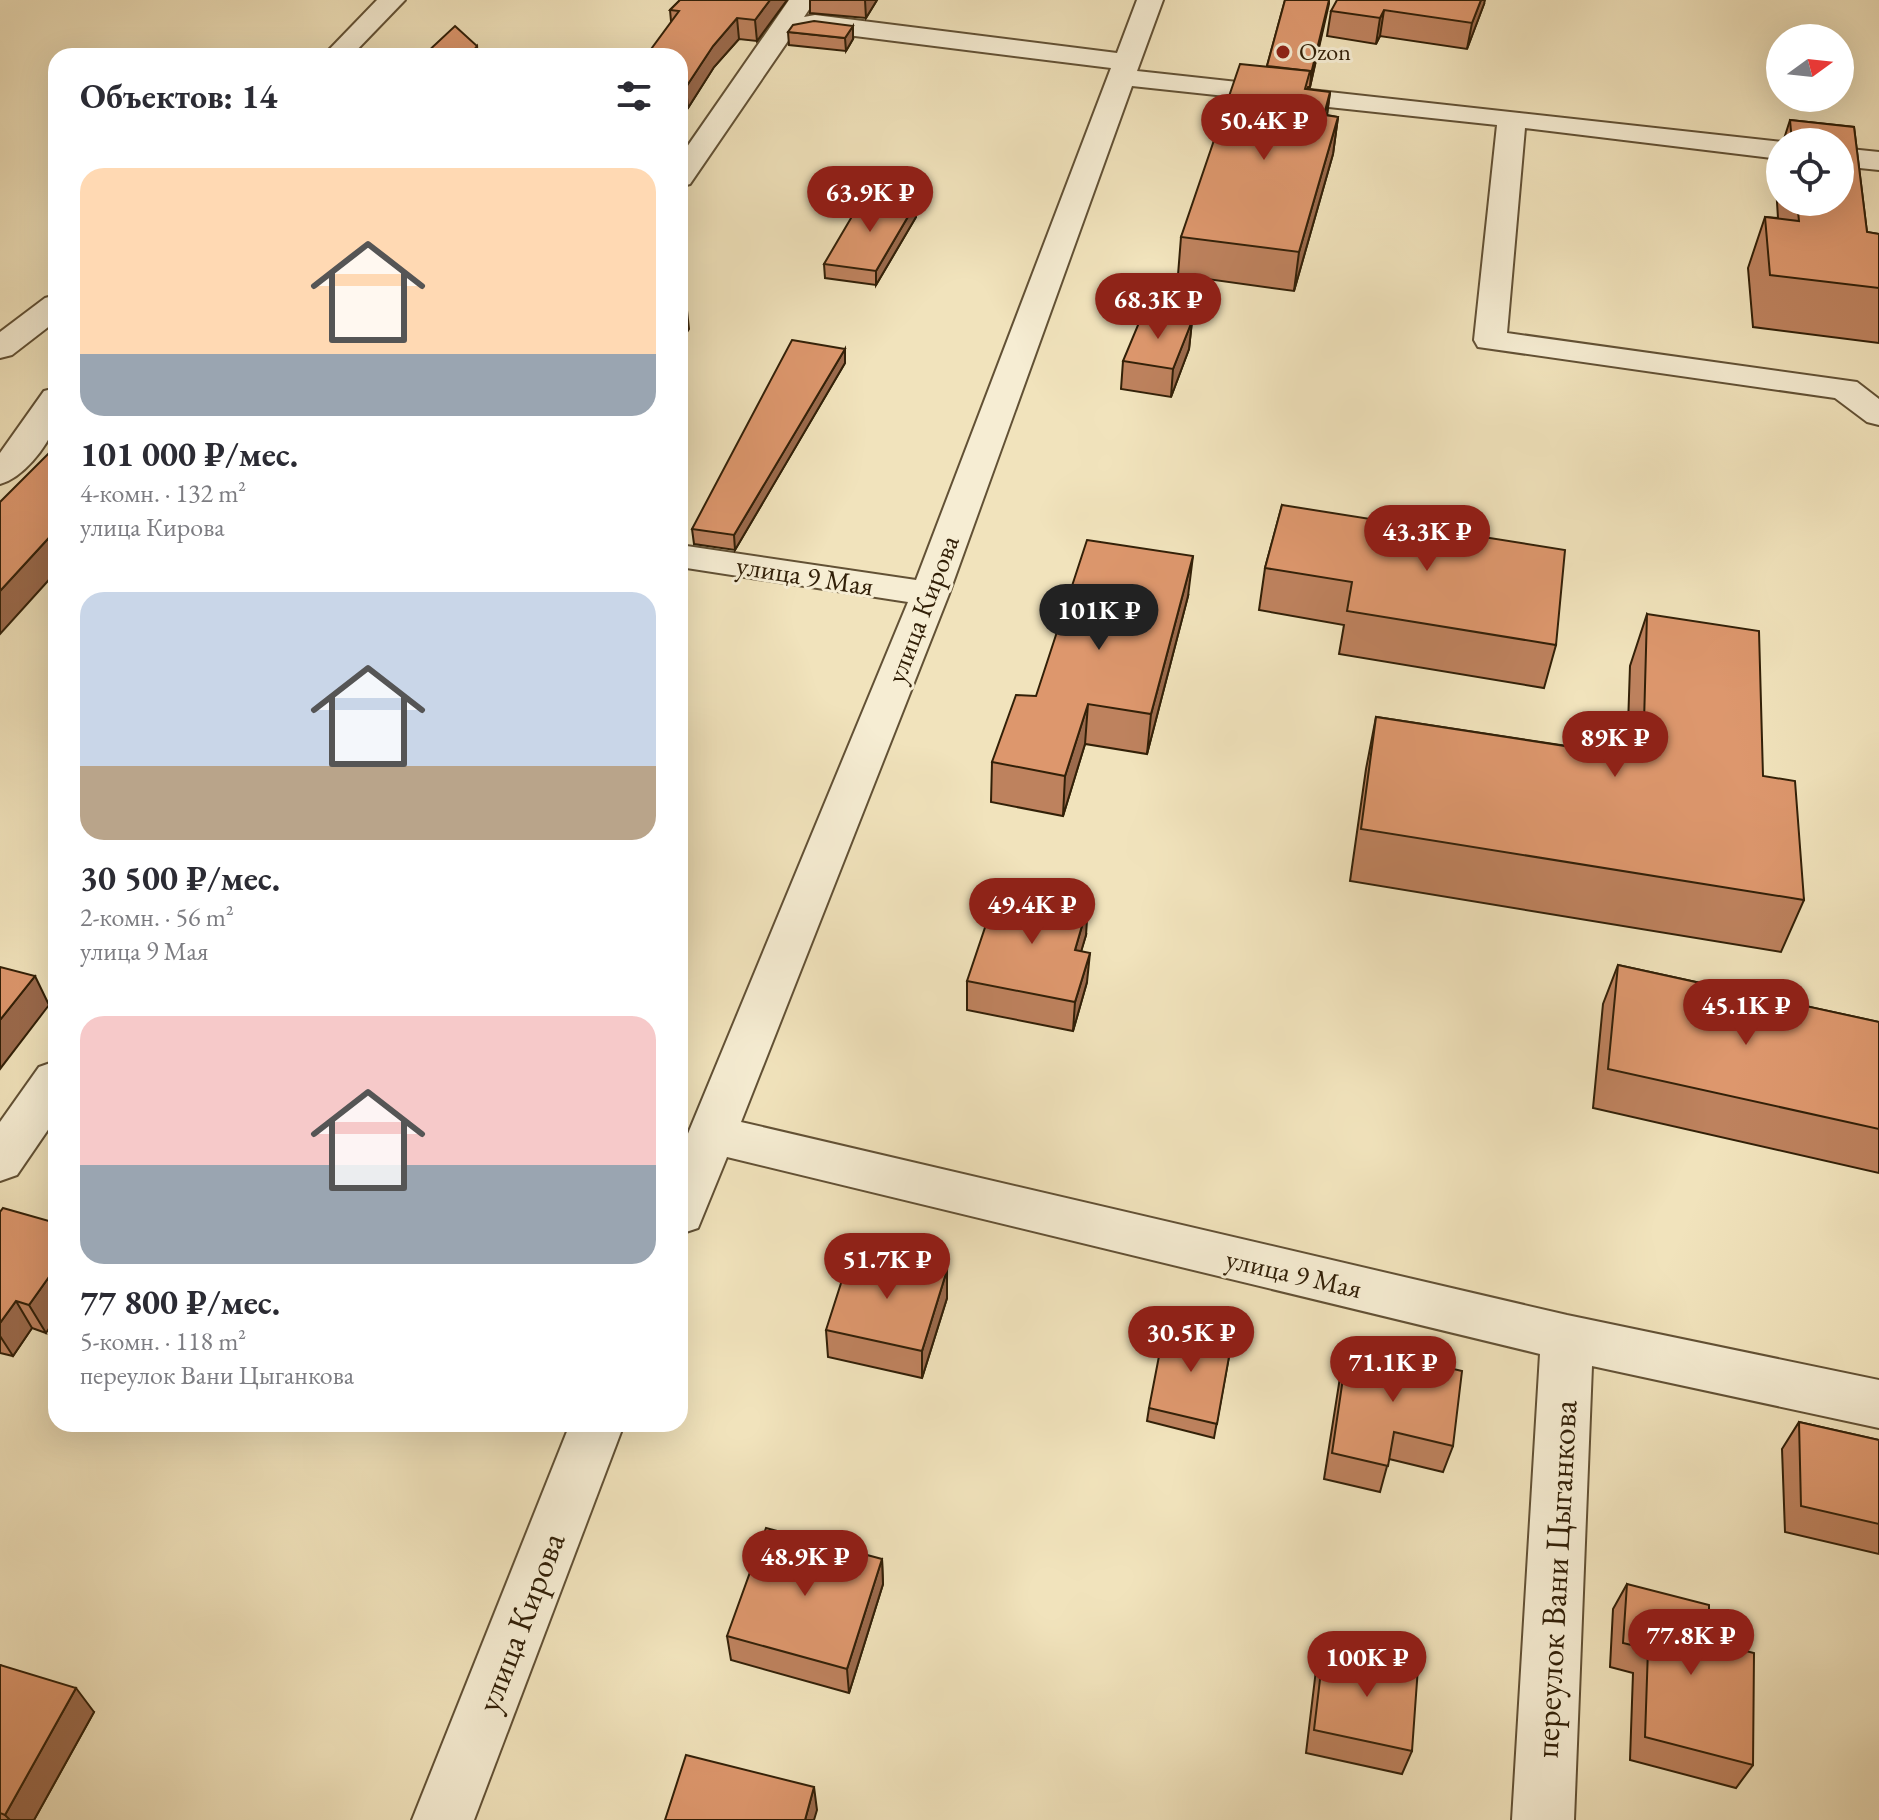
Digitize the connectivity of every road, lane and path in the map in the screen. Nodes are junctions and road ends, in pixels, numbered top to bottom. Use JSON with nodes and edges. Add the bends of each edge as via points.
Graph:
{"nodes":[{"id":1,"x":392,"y":0,"type":"edge"},
{"id":2,"x":803,"y":0,"type":"edge"},
{"id":3,"x":1150,"y":0,"type":"edge"},
{"id":4,"x":781,"y":29,"type":"junction"},
{"id":5,"x":344,"y":48,"type":"edge"},
{"id":6,"x":1123,"y":70,"type":"junction"},
{"id":7,"x":1512,"y":118,"type":"junction"},
{"id":8,"x":1766,"y":148,"type":"edge"},
{"id":9,"x":1854,"y":158,"type":"edge"},
{"id":10,"x":1879,"y":161,"type":"edge"},
{"id":11,"x":688,"y":166,"type":"edge"},
{"id":12,"x":48,"y":311,"type":"edge"},
{"id":13,"x":0,"y":348,"type":"edge"},
{"id":14,"x":1845,"y":389,"type":"junction"},
{"id":15,"x":1879,"y":394,"type":"edge"},
{"id":16,"x":48,"y":408,"type":"edge"},
{"id":17,"x":1879,"y":415,"type":"edge"},
{"id":18,"x":6,"y":459,"type":"edge"},
{"id":19,"x":48,"y":460,"type":"edge"},
{"id":20,"x":688,"y":557,"type":"edge"},
{"id":21,"x":930,"y":594,"type":"junction"},
{"id":22,"x":48,"y":1092,"type":"edge"},
{"id":23,"x":711,"y":1134,"type":"junction"},
{"id":24,"x":0,"y":1161,"type":"edge"},
{"id":25,"x":688,"y":1193,"type":"edge"},
{"id":26,"x":1567,"y":1338,"type":"junction"},
{"id":27,"x":1879,"y":1404,"type":"edge"},
{"id":28,"x":594,"y":1432,"type":"edge"},
{"id":29,"x":443,"y":1820,"type":"edge"},
{"id":30,"x":1543,"y":1820,"type":"edge"}],
"edges":[{"from":1,"to":5,"type":"street"},
{"from":2,"to":4,"type":"street"},
{"from":3,"to":6,"type":"street","name":"улица Кирова"},
{"from":4,"to":6,"type":"street","via":[[815,23]]},
{"from":4,"to":11,"type":"street"},
{"from":6,"to":7,"type":"street"},
{"from":6,"to":21,"type":"street","name":"улица Кирова"},
{"from":7,"to":8,"type":"street"},
{"from":7,"to":14,"type":"street","via":[[1490,340]]},
{"from":9,"to":10,"type":"street"},
{"from":12,"to":13,"type":"street"},
{"from":14,"to":15,"type":"street"},
{"from":14,"to":17,"type":"street"},
{"from":16,"to":18,"type":"street"},
{"from":18,"to":19,"type":"street"},
{"from":20,"to":21,"type":"street","name":"улица 9 Мая"},
{"from":21,"to":23,"type":"street","name":"улица Кирова"},
{"from":22,"to":24,"type":"street"},
{"from":23,"to":25,"type":"street","name":"улица Кирова"},
{"from":23,"to":26,"type":"street","name":"улица 9 Мая"},
{"from":26,"to":27,"type":"street","name":"улица 9 Мая"},
{"from":26,"to":30,"type":"street","name":"переулок Вани Цыганкова"},
{"from":28,"to":29,"type":"street","name":"улица Кирова"}]}
